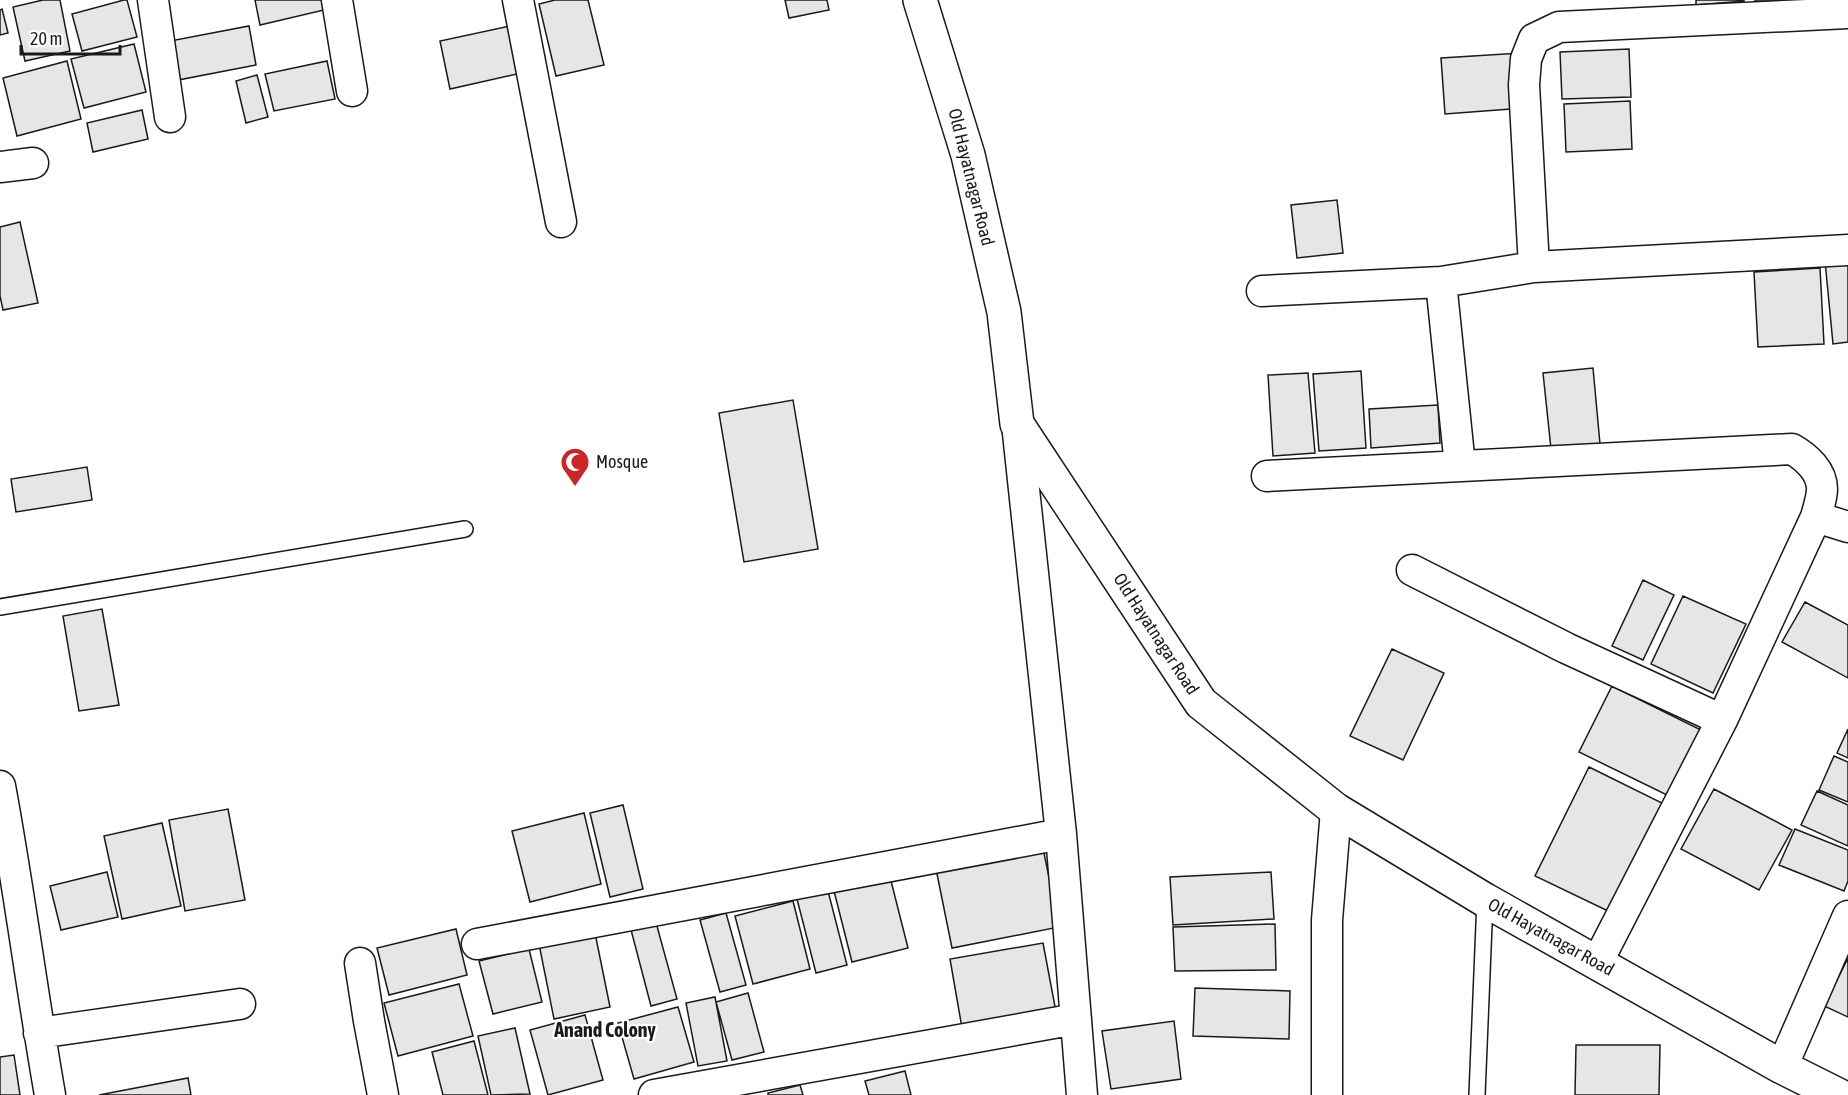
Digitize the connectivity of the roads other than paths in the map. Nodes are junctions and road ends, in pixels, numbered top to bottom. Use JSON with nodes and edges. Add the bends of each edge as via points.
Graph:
{"nodes":[{"id":1,"x":153,"y":0,"type":"edge"},
{"id":2,"x":337,"y":0,"type":"edge"},
{"id":3,"x":518,"y":0,"type":"edge"},
{"id":4,"x":920,"y":0,"type":"edge"},
{"id":5,"x":1848,"y":14,"type":"edge"},
{"id":6,"x":352,"y":91,"type":"dead end"},
{"id":7,"x":170,"y":117,"type":"dead end"},
{"id":8,"x":33,"y":163,"type":"dead end"},
{"id":9,"x":0,"y":167,"type":"edge"},
{"id":10,"x":561,"y":222,"type":"dead end"},
{"id":11,"x":1848,"y":250,"type":"edge"},
{"id":12,"x":1534,"y":267,"type":"junction"},
{"id":13,"x":1441,"y":282,"type":"junction"},
{"id":14,"x":1262,"y":291,"type":"dead end"},
{"id":15,"x":1017,"y":424,"type":"junction"},
{"id":16,"x":1460,"y":466,"type":"junction"},
{"id":17,"x":1267,"y":476,"type":"dead end"},
{"id":18,"x":1815,"y":518,"type":"junction"},
{"id":19,"x":1848,"y":527,"type":"edge"},
{"id":20,"x":465,"y":529,"type":"dead end"},
{"id":21,"x":1412,"y":570,"type":"dead end"},
{"id":22,"x":0,"y":607,"type":"edge"},
{"id":23,"x":1722,"y":720,"type":"junction"},
{"id":24,"x":0,"y":786,"type":"edge"},
{"id":25,"x":1336,"y":810,"type":"junction"},
{"id":26,"x":1061,"y":834,"type":"junction"},
{"id":27,"x":9,"y":891,"type":"edge"},
{"id":28,"x":1485,"y":900,"type":"junction"},
{"id":29,"x":1848,"y":916,"type":"edge"},
{"id":30,"x":477,"y":944,"type":"dead end"},
{"id":31,"x":360,"y":963,"type":"dead end"},
{"id":32,"x":1597,"y":963,"type":"junction"},
{"id":33,"x":240,"y":1004,"type":"dead end"},
{"id":34,"x":1076,"y":1019,"type":"junction"},
{"id":35,"x":39,"y":1033,"type":"junction"},
{"id":36,"x":1782,"y":1067,"type":"junction"},
{"id":37,"x":51,"y":1095,"type":"edge"},
{"id":38,"x":383,"y":1095,"type":"edge"},
{"id":39,"x":654,"y":1095,"type":"edge"},
{"id":40,"x":1082,"y":1095,"type":"edge"},
{"id":41,"x":1327,"y":1095,"type":"edge"},
{"id":42,"x":1477,"y":1095,"type":"edge"},
{"id":43,"x":1838,"y":1095,"type":"edge"}],
"edges":[{"from":1,"to":7,"type":"street"},
{"from":2,"to":6,"type":"street"},
{"from":3,"to":10,"type":"street"},
{"from":4,"to":15,"type":"street","name":"Old Hayatnagar Road","via":[[968,155],[986,233],[1004,312]]},
{"from":5,"to":12,"type":"street","via":[[1559,27],[1534,39],[1526,59],[1524,85]]},
{"from":8,"to":9,"type":"street"},
{"from":11,"to":12,"type":"street"},
{"from":12,"to":13,"type":"street"},
{"from":13,"to":14,"type":"street"},
{"from":13,"to":16,"type":"street"},
{"from":15,"to":25,"type":"street","name":"Old Hayatnagar Road","via":[[1201,703]]},
{"from":15,"to":26,"type":"street"},
{"from":16,"to":17,"type":"street"},
{"from":16,"to":18,"type":"street","via":[[1792,449],[1806,457],[1818,473],[1822,489]]},
{"from":18,"to":19,"type":"street"},
{"from":18,"to":23,"type":"street"},
{"from":20,"to":22,"type":"lane"},
{"from":21,"to":23,"type":"street","via":[[1566,648]]},
{"from":23,"to":32,"type":"street"},
{"from":24,"to":27,"type":"street"},
{"from":25,"to":28,"type":"street","name":"Old Hayatnagar Road"},
{"from":25,"to":41,"type":"street","via":[[1327,920]]},
{"from":26,"to":30,"type":"street"},
{"from":26,"to":34,"type":"street"},
{"from":27,"to":35,"type":"street"},
{"from":28,"to":32,"type":"street","name":"Old Hayatnagar Road"},
{"from":28,"to":42,"type":"lane"},
{"from":29,"to":36,"type":"street"},
{"from":31,"to":38,"type":"street"},
{"from":32,"to":36,"type":"street","name":"Old Hayatnagar Road"},
{"from":33,"to":35,"type":"street"},
{"from":34,"to":39,"type":"street"},
{"from":34,"to":40,"type":"street"},
{"from":35,"to":37,"type":"street"},
{"from":36,"to":43,"type":"street","name":"Old Hayatnagar Road"}]}
